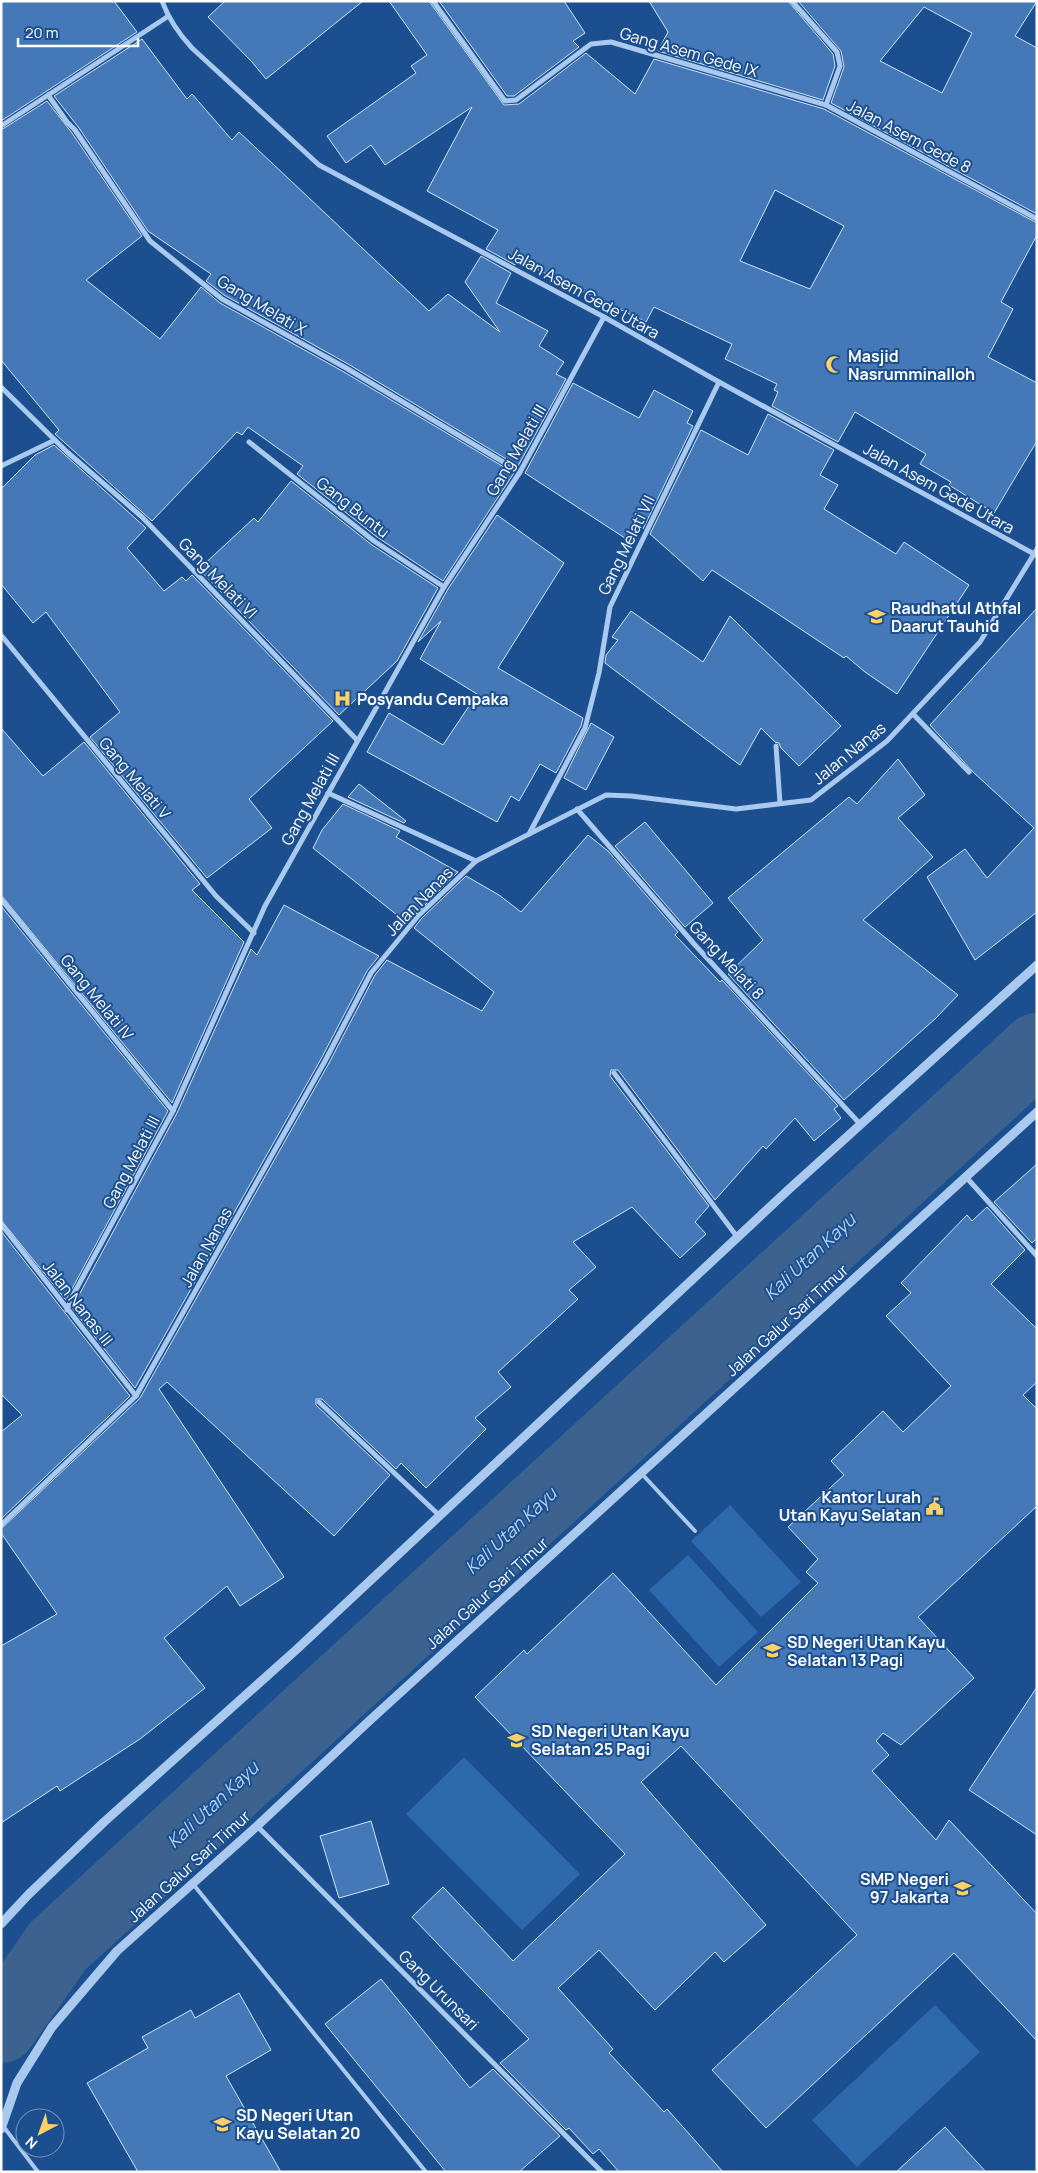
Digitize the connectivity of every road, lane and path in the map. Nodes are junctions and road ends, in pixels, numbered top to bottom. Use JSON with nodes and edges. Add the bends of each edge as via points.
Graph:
{"nodes":[{"id":1,"x":162,"y":1,"type":"edge"},
{"id":2,"x":433,"y":1,"type":"edge"},
{"id":3,"x":792,"y":1,"type":"edge"},
{"id":4,"x":167,"y":17,"type":"junction"},
{"id":5,"x":48,"y":95,"type":"junction"},
{"id":6,"x":826,"y":105,"type":"junction"},
{"id":7,"x":1,"y":126,"type":"edge"},
{"id":8,"x":1037,"y":219,"type":"edge"},
{"id":9,"x":604,"y":317,"type":"junction"},
{"id":10,"x":719,"y":382,"type":"junction"},
{"id":11,"x":1,"y":387,"type":"edge"},
{"id":12,"x":55,"y":440,"type":"junction"},
{"id":13,"x":249,"y":442,"type":"dead end"},
{"id":14,"x":1,"y":466,"type":"edge"},
{"id":15,"x":520,"y":472,"type":"junction"},
{"id":16,"x":1036,"y":553,"type":"edge"},
{"id":17,"x":444,"y":587,"type":"junction"},
{"id":18,"x":1,"y":635,"type":"edge"},
{"id":19,"x":912,"y":714,"type":"junction"},
{"id":20,"x":357,"y":740,"type":"junction"},
{"id":21,"x":776,"y":746,"type":"dead end"},
{"id":22,"x":969,"y":772,"type":"dead end"},
{"id":23,"x":328,"y":793,"type":"junction"},
{"id":24,"x":780,"y":803,"type":"junction"},
{"id":25,"x":577,"y":809,"type":"junction"},
{"id":26,"x":528,"y":835,"type":"junction"},
{"id":27,"x":476,"y":862,"type":"junction"},
{"id":28,"x":1,"y":899,"type":"edge"},
{"id":29,"x":254,"y":932,"type":"junction"},
{"id":30,"x":1037,"y":965,"type":"edge"},
{"id":31,"x":614,"y":1073,"type":"dead end"},
{"id":32,"x":173,"y":1111,"type":"junction"},
{"id":33,"x":1037,"y":1112,"type":"edge"},
{"id":34,"x":861,"y":1125,"type":"junction"},
{"id":35,"x":966,"y":1177,"type":"junction"},
{"id":36,"x":1,"y":1224,"type":"edge"},
{"id":37,"x":738,"y":1238,"type":"junction"},
{"id":38,"x":1037,"y":1256,"type":"edge"},
{"id":39,"x":67,"y":1310,"type":"junction"},
{"id":40,"x":136,"y":1396,"type":"junction"},
{"id":41,"x":319,"y":1402,"type":"dead end"},
{"id":42,"x":641,"y":1473,"type":"junction"},
{"id":43,"x":440,"y":1516,"type":"junction"},
{"id":44,"x":1,"y":1525,"type":"edge"},
{"id":45,"x":695,"y":1531,"type":"dead end"},
{"id":46,"x":257,"y":1826,"type":"junction"},
{"id":47,"x":192,"y":1883,"type":"junction"},
{"id":48,"x":1,"y":1924,"type":"edge"},
{"id":49,"x":2,"y":2127,"type":"edge"},
{"id":50,"x":38,"y":2172,"type":"edge"},
{"id":51,"x":426,"y":2172,"type":"edge"},
{"id":52,"x":602,"y":2172,"type":"edge"}],
"edges":[{"from":1,"to":4,"type":"street","name":"Jalan Asem Gede Utara"},
{"from":2,"to":6,"type":"street","name":"Gang Asem Gede IX","via":[[505,101],[516,100],[591,44],[611,42]]},
{"from":3,"to":6,"type":"street","name":"Jalan Asem Gede 8","via":[[837,52],[840,66]]},
{"from":4,"to":5,"type":"street"},
{"from":4,"to":9,"type":"street","name":"Jalan Asem Gede Utara","via":[[192,48],[319,165]]},
{"from":5,"to":7,"type":"street"},
{"from":5,"to":15,"type":"street","name":"Gang Melati X","via":[[150,241],[222,299],[346,368]]},
{"from":6,"to":8,"type":"street","name":"Jalan Asem Gede 8"},
{"from":9,"to":10,"type":"street","name":"Jalan Asem Gede Utara"},
{"from":9,"to":15,"type":"street","name":"Gang Melati III"},
{"from":10,"to":16,"type":"street","name":"Jalan Asem Gede Utara"},
{"from":10,"to":26,"type":"street","name":"Gang Melati VII","via":[[610,607],[600,673],[585,728]]},
{"from":11,"to":12,"type":"street","name":"Gang Melati VI"},
{"from":12,"to":14,"type":"street"},
{"from":12,"to":20,"type":"street","name":"Gang Melati VI","via":[[142,517]]},
{"from":13,"to":17,"type":"street","name":"Gang Buntu","via":[[374,540]]},
{"from":15,"to":17,"type":"street","name":"Gang Melati III"},
{"from":16,"to":19,"type":"street","name":"Jalan Nanas","via":[[980,642]]},
{"from":17,"to":20,"type":"street","name":"Gang Melati III"},
{"from":18,"to":29,"type":"street","name":"Gang Melati V","via":[[216,896]]},
{"from":19,"to":22,"type":"street"},
{"from":19,"to":24,"type":"street","name":"Jalan Nanas","via":[[887,742],[811,800]]},
{"from":20,"to":23,"type":"street","name":"Gang Melati III"},
{"from":21,"to":24,"type":"street"},
{"from":23,"to":27,"type":"street"},
{"from":23,"to":29,"type":"street","name":"Gang Melati III","via":[[265,906]]},
{"from":24,"to":25,"type":"street","name":"Jalan Nanas","via":[[736,808],[606,795]]},
{"from":25,"to":26,"type":"street","name":"Jalan Nanas"},
{"from":25,"to":34,"type":"street","name":"Gang Melati 8","via":[[695,945]]},
{"from":26,"to":27,"type":"street","name":"Jalan Nanas"},
{"from":27,"to":40,"type":"street","name":"Jalan Nanas","via":[[419,915],[371,973],[325,1062]]},
{"from":28,"to":32,"type":"street","name":"Gang Melati IV"},
{"from":29,"to":32,"type":"street","name":"Gang Melati III"},
{"from":30,"to":34,"type":"street"},
{"from":31,"to":37,"type":"street"},
{"from":32,"to":39,"type":"street","name":"Gang Melati III"},
{"from":33,"to":35,"type":"street","name":"Jalan Galur Sari Timur"},
{"from":34,"to":37,"type":"street"},
{"from":35,"to":38,"type":"street"},
{"from":35,"to":42,"type":"street","name":"Jalan Galur Sari Timur"},
{"from":36,"to":39,"type":"street","name":"Jalan Nanas III"},
{"from":37,"to":43,"type":"street"},
{"from":39,"to":40,"type":"street","name":"Jalan Nanas III"},
{"from":40,"to":44,"type":"street","name":"Jalan Nanas"},
{"from":41,"to":43,"type":"street"},
{"from":42,"to":45,"type":"lane"},
{"from":42,"to":46,"type":"street","name":"Jalan Galur Sari Timur"},
{"from":43,"to":48,"type":"street","via":[[104,1822]]},
{"from":46,"to":47,"type":"street","name":"Jalan Galur Sari Timur"},
{"from":46,"to":52,"type":"street","name":"Gang Urunsari"},
{"from":47,"to":49,"type":"street","name":"Jalan Galur Sari Timur","via":[[117,1951],[52,2027],[17,2083]]},
{"from":47,"to":51,"type":"lane"},
{"from":49,"to":50,"type":"lane"}]}
